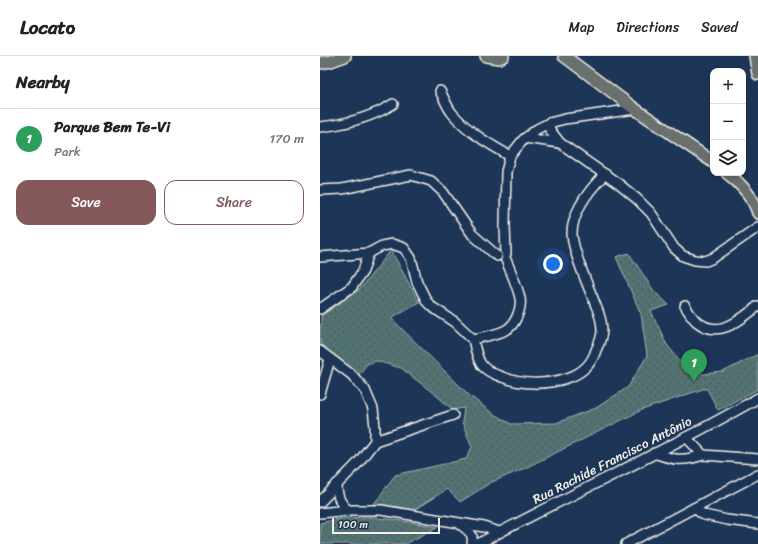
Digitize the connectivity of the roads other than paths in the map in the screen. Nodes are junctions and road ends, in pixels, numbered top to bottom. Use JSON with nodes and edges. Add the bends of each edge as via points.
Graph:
{"nodes":[{"id":1,"x":345,"y":56,"type":"edge"},
{"id":2,"x":486,"y":56,"type":"edge"},
{"id":3,"x":503,"y":56,"type":"edge"},
{"id":4,"x":564,"y":56,"type":"edge"},
{"id":5,"x":755,"y":56,"type":"edge"},
{"id":6,"x":320,"y":63,"type":"edge"},
{"id":7,"x":758,"y":74,"type":"edge"},
{"id":8,"x":440,"y":91,"type":"dead end"},
{"id":9,"x":393,"y":104,"type":"dead end"},
{"id":10,"x":635,"y":109,"type":"junction"},
{"id":11,"x":549,"y":123,"type":"junction"},
{"id":12,"x":320,"y":127,"type":"edge"},
{"id":13,"x":525,"y":138,"type":"junction"},
{"id":14,"x":560,"y":143,"type":"junction"},
{"id":15,"x":510,"y":156,"type":"junction"},
{"id":16,"x":710,"y":160,"type":"edge"},
{"id":17,"x":605,"y":174,"type":"junction"},
{"id":18,"x":731,"y":176,"type":"edge"},
{"id":19,"x":320,"y":190,"type":"edge"},
{"id":20,"x":758,"y":213,"type":"edge"},
{"id":21,"x":758,"y":227,"type":"edge"},
{"id":22,"x":369,"y":253,"type":"junction"},
{"id":23,"x":320,"y":257,"type":"edge"},
{"id":24,"x":506,"y":257,"type":"junction"},
{"id":25,"x":684,"y":306,"type":"dead end"},
{"id":26,"x":758,"y":306,"type":"edge"},
{"id":27,"x":320,"y":309,"type":"edge"},
{"id":28,"x":473,"y":339,"type":"junction"},
{"id":29,"x":320,"y":351,"type":"edge"},
{"id":30,"x":330,"y":359,"type":"junction"},
{"id":31,"x":320,"y":394,"type":"edge"},
{"id":32,"x":758,"y":398,"type":"edge"},
{"id":33,"x":453,"y":415,"type":"dead end"},
{"id":34,"x":686,"y":437,"type":"junction"},
{"id":35,"x":375,"y":441,"type":"junction"},
{"id":36,"x":654,"y":453,"type":"junction"},
{"id":37,"x":703,"y":455,"type":"junction"},
{"id":38,"x":758,"y":459,"type":"edge"},
{"id":39,"x":758,"y":474,"type":"edge"},
{"id":40,"x":337,"y":484,"type":"junction"},
{"id":41,"x":320,"y":502,"type":"edge"},
{"id":42,"x":694,"y":508,"type":"junction"},
{"id":43,"x":348,"y":510,"type":"junction"},
{"id":44,"x":320,"y":513,"type":"edge"},
{"id":45,"x":458,"y":524,"type":"junction"},
{"id":46,"x":758,"y":524,"type":"edge"},
{"id":47,"x":499,"y":532,"type":"junction"},
{"id":48,"x":472,"y":544,"type":"edge"},
{"id":49,"x":478,"y":544,"type":"edge"},
{"id":50,"x":626,"y":544,"type":"edge"}],
"edges":[{"from":1,"to":6,"type":"main road"},
{"from":2,"to":3,"type":"main road"},
{"from":4,"to":10,"type":"main road"},
{"from":5,"to":7,"type":"main road"},
{"from":8,"to":15,"type":"street","via":[[451,112],[460,122]]},
{"from":9,"to":12,"type":"street","via":[[358,120]]},
{"from":10,"to":11,"type":"street"},
{"from":10,"to":16,"type":"main road"},
{"from":11,"to":13,"type":"street"},
{"from":11,"to":14,"type":"street","via":[[550,130]]},
{"from":13,"to":14,"type":"street"},
{"from":13,"to":15,"type":"street"},
{"from":14,"to":17,"type":"street"},
{"from":15,"to":24,"type":"street","via":[[506,172]]},
{"from":17,"to":21,"type":"street","via":[[651,213],[674,248],[683,256],[700,260],[713,258]]},
{"from":17,"to":28,"type":"street","via":[[582,203],[574,218],[572,235],[602,330],[593,360],[574,377],[556,382],[515,381],[497,376],[481,365]]},
{"from":18,"to":20,"type":"main road","via":[[748,192]]},
{"from":19,"to":24,"type":"street","via":[[342,189],[411,175],[431,181],[443,192],[472,234],[496,256],[500,252]]},
{"from":22,"to":23,"type":"street"},
{"from":22,"to":27,"type":"street","via":[[363,271],[352,287]]},
{"from":22,"to":28,"type":"street","via":[[392,244],[404,248],[412,258],[417,282],[427,302]]},
{"from":24,"to":28,"type":"street","via":[[520,299],[516,319],[512,326],[505,330]]},
{"from":25,"to":26,"type":"street","via":[[702,326],[713,330],[724,329]]},
{"from":29,"to":30,"type":"street"},
{"from":30,"to":31,"type":"street"},
{"from":30,"to":35,"type":"street","via":[[352,375],[365,390],[373,410]]},
{"from":32,"to":34,"type":"street","name":"Rua Rachide Francisco Antônio"},
{"from":33,"to":35,"type":"street"},
{"from":34,"to":36,"type":"street","name":"Rua Rachide Francisco Antônio"},
{"from":34,"to":37,"type":"street"},
{"from":35,"to":40,"type":"street"},
{"from":36,"to":37,"type":"street","via":[[674,460]]},
{"from":36,"to":47,"type":"street","name":"Rua Rachide Francisco Antônio"},
{"from":37,"to":38,"type":"street"},
{"from":39,"to":42,"type":"street"},
{"from":40,"to":41,"type":"street"},
{"from":40,"to":43,"type":"street","via":[[340,501]]},
{"from":42,"to":46,"type":"street","via":[[704,515]]},
{"from":42,"to":50,"type":"street"},
{"from":43,"to":44,"type":"street"},
{"from":43,"to":45,"type":"street","via":[[399,512]]},
{"from":45,"to":47,"type":"street","via":[[484,527]]},
{"from":45,"to":48,"type":"street","via":[[470,532]]},
{"from":47,"to":49,"type":"street","name":"Rua Rachide Francisco Antônio"}]}
